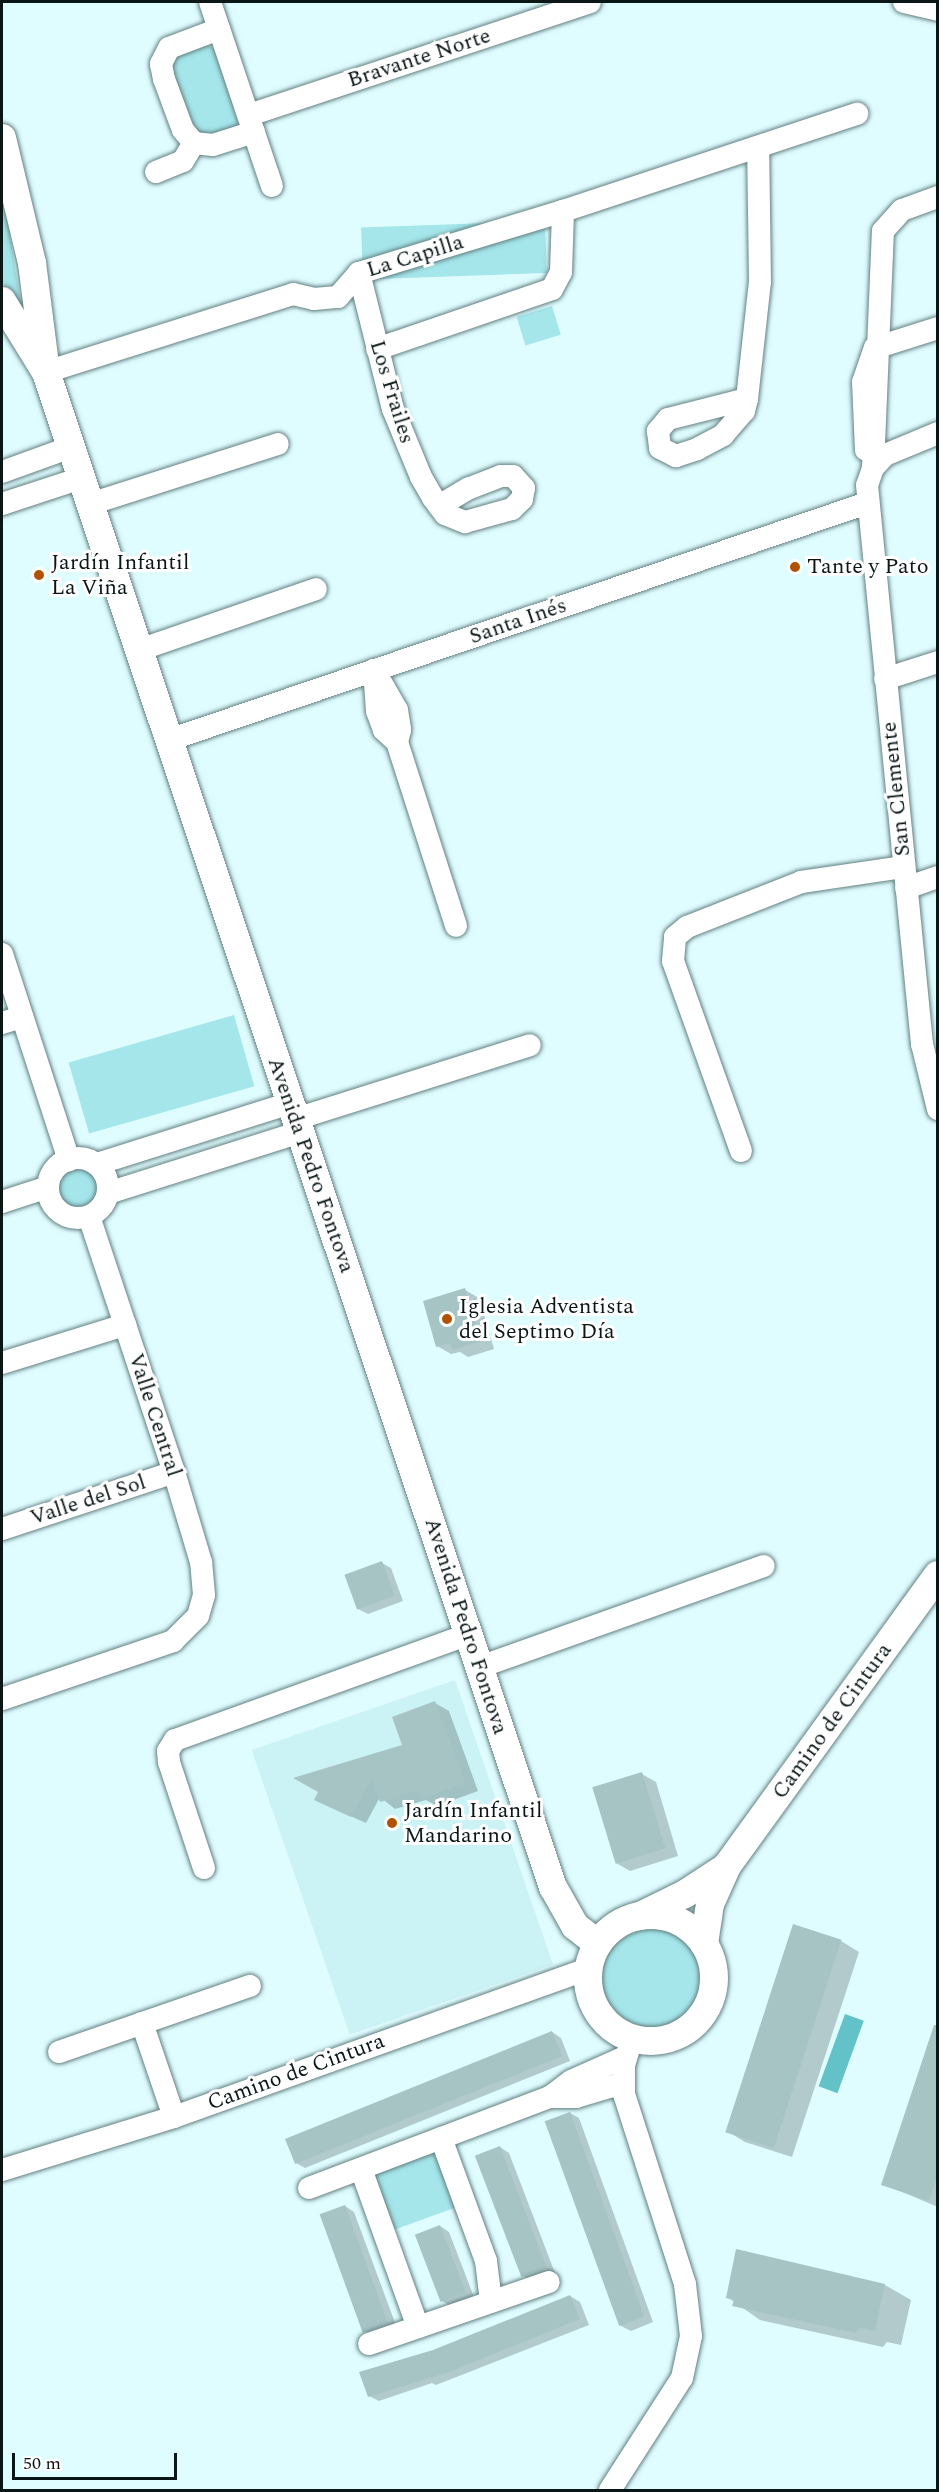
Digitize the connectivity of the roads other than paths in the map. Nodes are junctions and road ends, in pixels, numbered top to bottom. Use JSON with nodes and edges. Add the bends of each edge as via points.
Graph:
{"nodes":[{"id":1,"x":210,"y":2,"type":"edge"},
{"id":2,"x":590,"y":2,"type":"edge"},
{"id":3,"x":904,"y":2,"type":"edge"},
{"id":4,"x":540,"y":9,"type":"edge"},
{"id":5,"x":938,"y":10,"type":"edge"},
{"id":6,"x":219,"y":29,"type":"junction"},
{"id":7,"x":857,"y":114,"type":"dead end"},
{"id":8,"x":251,"y":124,"type":"junction"},
{"id":9,"x":2,"y":138,"type":"edge"},
{"id":10,"x":194,"y":143,"type":"junction"},
{"id":11,"x":758,"y":147,"type":"junction"},
{"id":12,"x":156,"y":172,"type":"dead end"},
{"id":13,"x":273,"y":186,"type":"dead end"},
{"id":14,"x":938,"y":197,"type":"edge"},
{"id":15,"x":563,"y":211,"type":"junction"},
{"id":16,"x":359,"y":273,"type":"junction"},
{"id":17,"x":2,"y":301,"type":"edge"},
{"id":18,"x":938,"y":327,"type":"edge"},
{"id":19,"x":875,"y":348,"type":"junction"},
{"id":20,"x":377,"y":349,"type":"junction"},
{"id":21,"x":46,"y":372,"type":"junction"},
{"id":22,"x":747,"y":399,"type":"dead end"},
{"id":23,"x":938,"y":433,"type":"edge"},
{"id":24,"x":278,"y":444,"type":"dead end"},
{"id":25,"x":71,"y":447,"type":"junction"},
{"id":26,"x":25,"y":463,"type":"junction"},
{"id":27,"x":873,"y":468,"type":"junction"},
{"id":28,"x":2,"y":472,"type":"edge"},
{"id":29,"x":86,"y":491,"type":"junction"},
{"id":30,"x":36,"y":493,"type":"junction"},
{"id":31,"x":867,"y":503,"type":"junction"},
{"id":32,"x":2,"y":504,"type":"edge"},
{"id":33,"x":439,"y":506,"type":"dead end"},
{"id":34,"x":316,"y":589,"type":"dead end"},
{"id":35,"x":139,"y":650,"type":"junction"},
{"id":36,"x":938,"y":662,"type":"edge"},
{"id":37,"x":374,"y":670,"type":"junction"},
{"id":38,"x":885,"y":679,"type":"junction"},
{"id":39,"x":169,"y":740,"type":"junction"},
{"id":40,"x":938,"y":876,"type":"edge"},
{"id":41,"x":905,"y":877,"type":"junction"},
{"id":42,"x":456,"y":926,"type":"dead end"},
{"id":43,"x":2,"y":954,"type":"edge"},
{"id":44,"x":12,"y":1020,"type":"edge"},
{"id":45,"x":531,"y":1045,"type":"dead end"},
{"id":46,"x":938,"y":1109,"type":"edge"},
{"id":47,"x":295,"y":1118,"type":"junction"},
{"id":48,"x":741,"y":1151,"type":"dead end"},
{"id":49,"x":69,"y":1160,"type":"junction"},
{"id":50,"x":97,"y":1164,"type":"junction"},
{"id":51,"x":48,"y":1187,"type":"junction"},
{"id":52,"x":108,"y":1193,"type":"junction"},
{"id":53,"x":2,"y":1202,"type":"edge"},
{"id":54,"x":89,"y":1216,"type":"junction"},
{"id":55,"x":124,"y":1325,"type":"junction"},
{"id":56,"x":2,"y":1363,"type":"edge"},
{"id":57,"x":174,"y":1472,"type":"junction"},
{"id":58,"x":2,"y":1529,"type":"edge"},
{"id":59,"x":764,"y":1566,"type":"dead end"},
{"id":60,"x":938,"y":1575,"type":"edge"},
{"id":61,"x":469,"y":1634,"type":"junction"},
{"id":62,"x":480,"y":1667,"type":"junction"},
{"id":63,"x":2,"y":1699,"type":"edge"},
{"id":64,"x":727,"y":1866,"type":"junction"},
{"id":65,"x":204,"y":1868,"type":"dead end"},
{"id":66,"x":640,"y":1916,"type":"junction"},
{"id":67,"x":704,"y":1944,"type":"junction"},
{"id":68,"x":594,"y":1956,"type":"junction"},
{"id":69,"x":250,"y":1986,"type":"dead end"},
{"id":70,"x":142,"y":2023,"type":"junction"},
{"id":71,"x":628,"y":2047,"type":"junction"},
{"id":72,"x":59,"y":2052,"type":"dead end"},
{"id":73,"x":623,"y":2083,"type":"junction"},
{"id":74,"x":550,"y":2097,"type":"junction"},
{"id":75,"x":174,"y":2116,"type":"junction"},
{"id":76,"x":441,"y":2138,"type":"junction"},
{"id":77,"x":361,"y":2169,"type":"junction"},
{"id":78,"x":2,"y":2170,"type":"edge"},
{"id":79,"x":309,"y":2188,"type":"dead end"},
{"id":80,"x":549,"y":2282,"type":"dead end"},
{"id":81,"x":491,"y":2302,"type":"junction"},
{"id":82,"x":418,"y":2327,"type":"junction"},
{"id":83,"x":369,"y":2344,"type":"dead end"},
{"id":84,"x":610,"y":2490,"type":"edge"}],
"edges":[{"from":1,"to":6,"type":"street"},
{"from":2,"to":4,"type":"street","name":"Bravante Norte"},
{"from":3,"to":5,"type":"street"},
{"from":4,"to":8,"type":"street","name":"Bravante Norte"},
{"from":6,"to":8,"type":"street"},
{"from":6,"to":10,"type":"street","via":[[169,48],[160,64],[183,130]]},
{"from":7,"to":11,"type":"street","name":"La Capilla"},
{"from":8,"to":10,"type":"street","name":"Bravante Norte","via":[[213,145]]},
{"from":8,"to":13,"type":"street"},
{"from":9,"to":21,"type":"street","name":"Avenida Pedro Fontova","via":[[32,263]]},
{"from":10,"to":12,"type":"street","via":[[183,161]]},
{"from":11,"to":15,"type":"street","name":"La Capilla"},
{"from":11,"to":22,"type":"street","via":[[760,282]]},
{"from":14,"to":19,"type":"street","via":[[902,210],[883,231]]},
{"from":15,"to":16,"type":"street","name":"La Capilla"},
{"from":15,"to":20,"type":"street","via":[[561,272],[552,289]]},
{"from":16,"to":20,"type":"street","name":"Los Frailes"},
{"from":16,"to":21,"type":"street","name":"La Capilla","via":[[338,297],[314,299],[293,294]]},
{"from":17,"to":21,"type":"street","name":"Avenida Pedro Fontova"},
{"from":18,"to":19,"type":"street"},
{"from":19,"to":27,"type":"street","via":[[866,369],[862,416],[863,441]]},
{"from":20,"to":33,"type":"street","name":"Los Frailes","via":[[401,432]]},
{"from":21,"to":25,"type":"street","name":"Avenida Pedro Fontova"},
{"from":23,"to":27,"type":"street","via":[[896,448]]},
{"from":24,"to":29,"type":"street"},
{"from":25,"to":26,"type":"street"},
{"from":25,"to":29,"type":"street","name":"Avenida Pedro Fontova"},
{"from":26,"to":28,"type":"street"},
{"from":26,"to":30,"type":"street"},
{"from":27,"to":31,"type":"street","name":"San Clemente","via":[[867,485]]},
{"from":29,"to":30,"type":"street"},
{"from":29,"to":35,"type":"street","name":"Avenida Pedro Fontova"},
{"from":30,"to":32,"type":"street"},
{"from":31,"to":37,"type":"street","name":"Santa Inés"},
{"from":31,"to":38,"type":"street","name":"San Clemente"},
{"from":34,"to":35,"type":"street"},
{"from":35,"to":39,"type":"street","name":"Avenida Pedro Fontova"},
{"from":36,"to":38,"type":"street"},
{"from":37,"to":39,"type":"street","name":"Santa Inés"},
{"from":37,"to":42,"type":"street","via":[[377,711],[384,730],[397,742]]},
{"from":38,"to":41,"type":"street","name":"San Clemente"},
{"from":39,"to":47,"type":"street","name":"Avenida Pedro Fontova"},
{"from":40,"to":41,"type":"street"},
{"from":41,"to":46,"type":"street","name":"San Clemente","via":[[922,1044]]},
{"from":41,"to":48,"type":"street","via":[[801,882],[687,927],[675,937],[673,961]]},
{"from":43,"to":44,"type":"street"},
{"from":44,"to":49,"type":"street"},
{"from":45,"to":47,"type":"street"},
{"from":47,"to":50,"type":"street"},
{"from":47,"to":52,"type":"street"},
{"from":47,"to":61,"type":"street","name":"Avenida Pedro Fontova"},
{"from":49,"to":50,"type":"street","via":[[80,1158]]},
{"from":49,"to":51,"type":"street","via":[[54,1171]]},
{"from":50,"to":52,"type":"street","via":[[106,1177]]},
{"from":51,"to":53,"type":"street"},
{"from":51,"to":54,"type":"street","via":[[53,1204],[64,1215]]},
{"from":52,"to":54,"type":"street","via":[[102,1207]]},
{"from":54,"to":55,"type":"street","name":"Valle Central"},
{"from":55,"to":56,"type":"street"},
{"from":55,"to":57,"type":"street","name":"Valle Central"},
{"from":57,"to":58,"type":"street","name":"Valle del Sol"},
{"from":57,"to":63,"type":"street","name":"Valle Central","via":[[203,1574],[204,1595],[198,1616],[184,1633],[160,1647]]},
{"from":59,"to":62,"type":"street"},
{"from":60,"to":64,"type":"street","name":"Camino de Cintura"},
{"from":61,"to":62,"type":"street","name":"Avenida Pedro Fontova"},
{"from":61,"to":65,"type":"street","via":[[175,1740],[168,1751],[169,1762]]},
{"from":62,"to":68,"type":"street","name":"Avenida Pedro Fontova","via":[[559,1901]]},
{"from":64,"to":66,"type":"street","name":"Camino de Cintura","via":[[685,1894]]},
{"from":64,"to":67,"type":"street","name":"Camino de Cintura","via":[[710,1904]]},
{"from":66,"to":67,"type":"street","via":[[655,1915],[683,1924]]},
{"from":66,"to":68,"type":"street","via":[[616,1926]]},
{"from":67,"to":71,"type":"street","via":[[713,1966],[713,1988],[698,2019],[669,2038]]},
{"from":68,"to":71,"type":"street","via":[[589,1985],[601,2016]]},
{"from":68,"to":75,"type":"street","name":"Camino de Cintura"},
{"from":69,"to":70,"type":"street"},
{"from":70,"to":72,"type":"street"},
{"from":70,"to":75,"type":"street"},
{"from":71,"to":73,"type":"street"},
{"from":71,"to":74,"type":"street"},
{"from":73,"to":74,"type":"street","via":[[576,2097]]},
{"from":73,"to":84,"type":"street","via":[[627,2110],[685,2284],[691,2336],[682,2378]]},
{"from":74,"to":76,"type":"street"},
{"from":75,"to":78,"type":"street","name":"Camino de Cintura"},
{"from":76,"to":77,"type":"street"},
{"from":76,"to":81,"type":"street","via":[[486,2261]]},
{"from":77,"to":79,"type":"street"},
{"from":77,"to":82,"type":"street"},
{"from":80,"to":81,"type":"street"},
{"from":81,"to":82,"type":"street"},
{"from":82,"to":83,"type":"street"}]}
